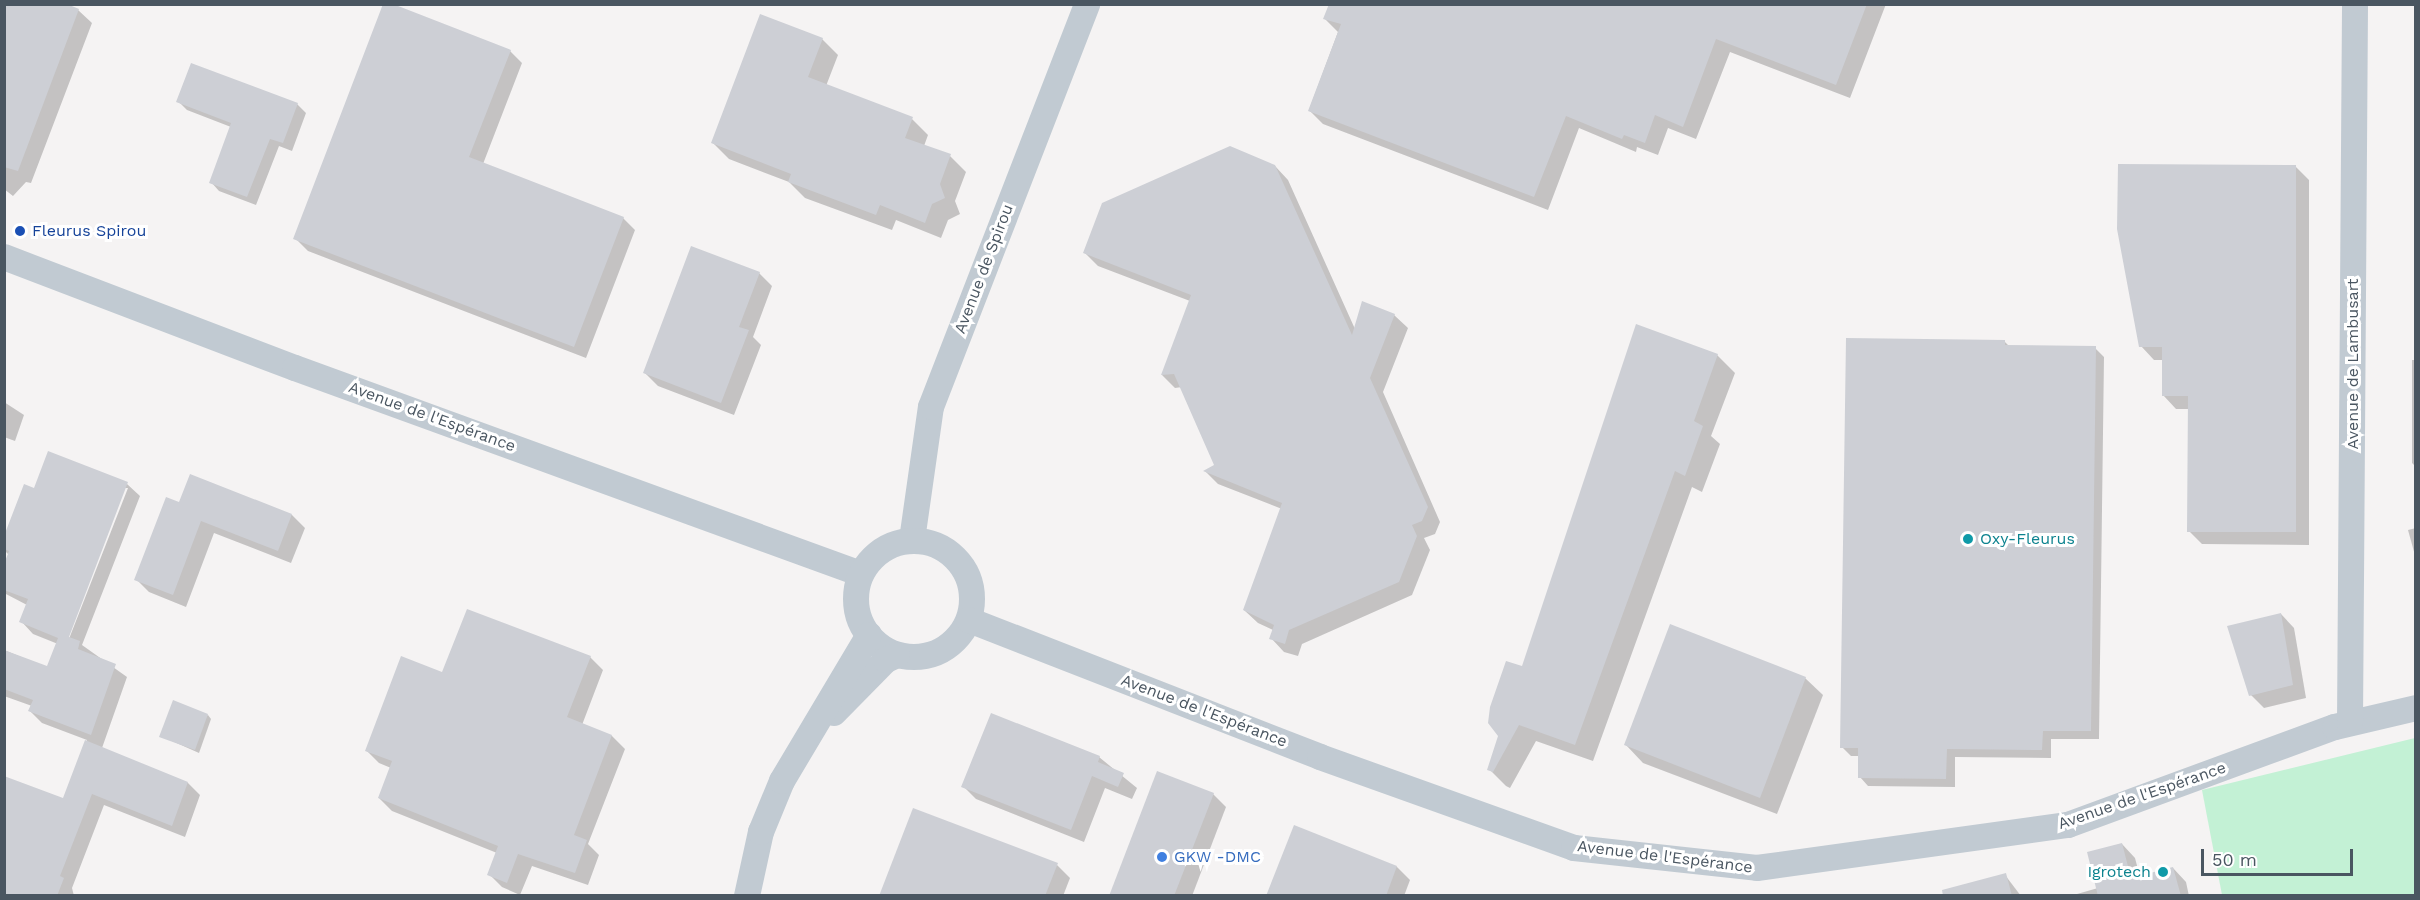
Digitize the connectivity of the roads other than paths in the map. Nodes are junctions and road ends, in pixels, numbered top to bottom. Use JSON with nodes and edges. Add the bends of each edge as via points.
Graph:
{"nodes":[{"id":1,"x":1087,"y":4,"type":"edge"},
{"id":2,"x":2355,"y":4,"type":"edge"},
{"id":3,"x":4,"y":258,"type":"edge"},
{"id":4,"x":912,"y":540,"type":"junction"},
{"id":5,"x":861,"y":574,"type":"junction"},
{"id":6,"x":969,"y":620,"type":"junction"},
{"id":7,"x":869,"y":635,"type":"junction"},
{"id":8,"x":897,"y":655,"type":"junction"},
{"id":9,"x":2415,"y":708,"type":"edge"},
{"id":10,"x":2350,"y":723,"type":"junction"},
{"id":11,"x":814,"y":730,"type":"junction"},
{"id":12,"x":747,"y":896,"type":"edge"}],
"edges":[{"from":1,"to":4,"type":"street","name":"Avenue de Spirou","via":[[931,407]]},
{"from":2,"to":10,"type":"street","name":"Avenue de Lambusart"},
{"from":3,"to":5,"type":"street","name":"Avenue de l'Espérance"},
{"from":4,"to":5,"type":"street","via":[[882,550]]},
{"from":4,"to":6,"type":"street","via":[[940,547],[962,565],[973,601]]},
{"from":5,"to":7,"type":"street","via":[[856,605]]},
{"from":6,"to":8,"type":"street","via":[[948,647],[915,657]]},
{"from":6,"to":10,"type":"street","name":"Avenue de l'Espérance","via":[[1320,757],[1574,848],[1757,868],[2068,825]]},
{"from":7,"to":8,"type":"street"},
{"from":7,"to":11,"type":"street"},
{"from":8,"to":11,"type":"street","via":[[886,660]]},
{"from":9,"to":10,"type":"street","name":"Avenue de l'Espérance"},
{"from":11,"to":12,"type":"street","via":[[782,781],[765,822]]}]}
